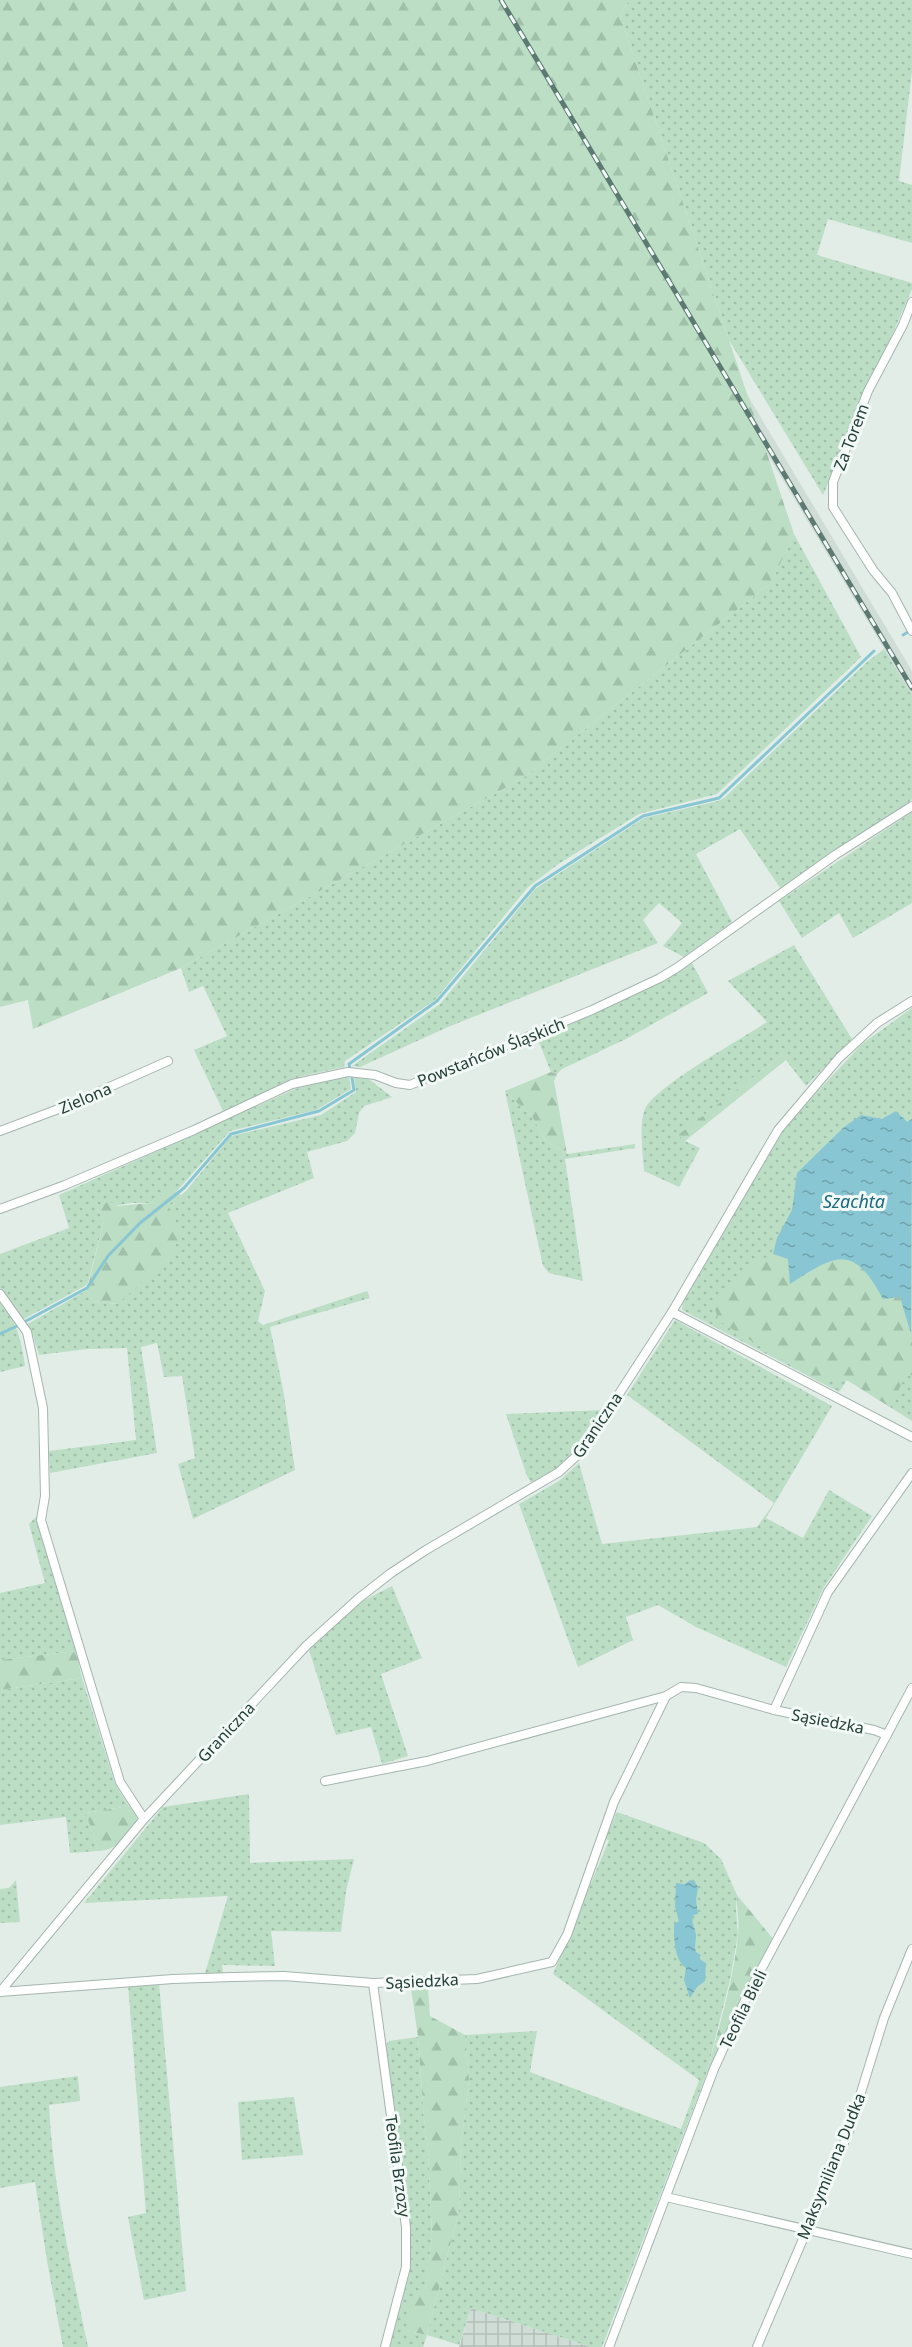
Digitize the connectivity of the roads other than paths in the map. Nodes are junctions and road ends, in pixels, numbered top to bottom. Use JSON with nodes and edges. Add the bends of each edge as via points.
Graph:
{"nodes":[{"id":1,"x":912,"y":302,"type":"edge"},
{"id":2,"x":912,"y":631,"type":"edge"},
{"id":3,"x":912,"y":806,"type":"edge"},
{"id":4,"x":912,"y":1001,"type":"edge"},
{"id":5,"x":168,"y":1061,"type":"dead end"},
{"id":6,"x":0,"y":1131,"type":"edge"},
{"id":7,"x":0,"y":1209,"type":"edge"},
{"id":8,"x":0,"y":1294,"type":"edge"},
{"id":9,"x":672,"y":1312,"type":"junction"},
{"id":10,"x":912,"y":1437,"type":"edge"},
{"id":11,"x":912,"y":1473,"type":"edge"},
{"id":12,"x":912,"y":1688,"type":"edge"},
{"id":13,"x":666,"y":1696,"type":"junction"},
{"id":14,"x":908,"y":1703,"type":"edge"},
{"id":15,"x":774,"y":1710,"type":"junction"},
{"id":16,"x":887,"y":1735,"type":"junction"},
{"id":17,"x":325,"y":1781,"type":"dead end"},
{"id":18,"x":144,"y":1819,"type":"junction"},
{"id":19,"x":912,"y":1949,"type":"edge"},
{"id":20,"x":373,"y":1983,"type":"junction"},
{"id":21,"x":0,"y":1992,"type":"edge"},
{"id":22,"x":666,"y":2197,"type":"junction"},
{"id":23,"x":806,"y":2229,"type":"junction"},
{"id":24,"x":912,"y":2254,"type":"edge"},
{"id":25,"x":385,"y":2347,"type":"edge"},
{"id":26,"x":609,"y":2347,"type":"edge"},
{"id":27,"x":757,"y":2347,"type":"edge"}],
"edges":[{"from":1,"to":2,"type":"street","name":"Za Torem","via":[[868,391],[833,482],[833,507],[892,593]]},
{"from":3,"to":7,"type":"street","name":"Powstańców Śląskich","via":[[678,968],[592,1010],[410,1085],[348,1072],[292,1084],[194,1131]]},
{"from":4,"to":9,"type":"street","name":"Graniczna","via":[[877,1023],[839,1058],[777,1130]]},
{"from":5,"to":6,"type":"street","name":"Zielona"},
{"from":8,"to":18,"type":"street","via":[[27,1332],[43,1408],[45,1496],[41,1520],[120,1782]]},
{"from":9,"to":10,"type":"street"},
{"from":9,"to":18,"type":"street","name":"Graniczna","via":[[572,1462],[426,1550],[359,1598],[306,1646]]},
{"from":11,"to":15,"type":"street","via":[[828,1592]]},
{"from":12,"to":14,"type":"street","name":"Teofila Bieli"},
{"from":13,"to":15,"type":"street","name":"Sąsiedzka","via":[[681,1687],[696,1688]]},
{"from":13,"to":17,"type":"street","name":"Sąsiedzka","via":[[427,1761]]},
{"from":13,"to":20,"type":"street","name":"Sąsiedzka","via":[[614,1802],[567,1935],[552,1962],[477,1979]]},
{"from":14,"to":16,"type":"street","name":"Teofila Bieli"},
{"from":15,"to":16,"type":"street","name":"Sąsiedzka"},
{"from":16,"to":22,"type":"street","name":"Teofila Bieli","via":[[747,1996],[714,2069]]},
{"from":18,"to":21,"type":"street","name":"Graniczna"},
{"from":19,"to":23,"type":"street","name":"Maksymiliana Dudka","via":[[884,2018],[849,2130]]},
{"from":20,"to":21,"type":"street","name":"Sąsiedzka","via":[[284,1976],[173,1979]]},
{"from":20,"to":25,"type":"street","name":"Teofila Brzozy","via":[[406,2227],[406,2267]]},
{"from":22,"to":23,"type":"street"},
{"from":22,"to":26,"type":"street","name":"Teofila Bieli"},
{"from":23,"to":24,"type":"street"},
{"from":23,"to":27,"type":"street","name":"Maksymiliana Dudka"}]}
